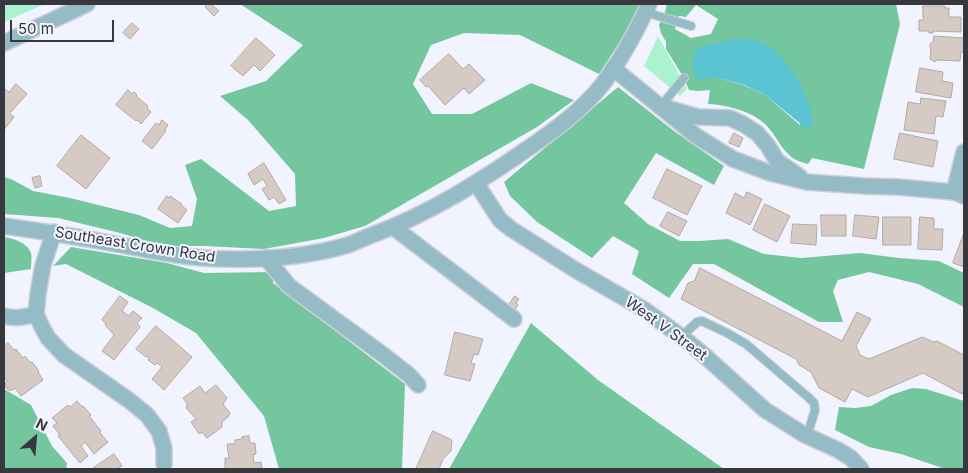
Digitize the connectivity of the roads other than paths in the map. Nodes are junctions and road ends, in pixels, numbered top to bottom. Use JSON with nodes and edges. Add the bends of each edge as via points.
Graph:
{"nodes":[{"id":1,"x":88,"y":4,"type":"edge"},
{"id":2,"x":647,"y":8,"type":"edge"},
{"id":3,"x":691,"y":26,"type":"dead end"},
{"id":4,"x":4,"y":43,"type":"edge"},
{"id":5,"x":614,"y":68,"type":"junction"},
{"id":6,"x":684,"y":78,"type":"dead end"},
{"id":7,"x":661,"y":106,"type":"junction"},
{"id":8,"x":964,"y":152,"type":"edge"},
{"id":9,"x":807,"y":182,"type":"junction"},
{"id":10,"x":476,"y":183,"type":"junction"},
{"id":11,"x":959,"y":194,"type":"edge"},
{"id":12,"x":4,"y":226,"type":"edge"},
{"id":13,"x":393,"y":227,"type":"junction"},
{"id":14,"x":54,"y":232,"type":"junction"},
{"id":15,"x":266,"y":258,"type":"junction"},
{"id":16,"x":36,"y":314,"type":"junction"},
{"id":17,"x":4,"y":316,"type":"edge"},
{"id":18,"x":514,"y":319,"type":"dead end"},
{"id":19,"x":682,"y":337,"type":"junction"},
{"id":20,"x":418,"y":385,"type":"dead end"},
{"id":21,"x":807,"y":436,"type":"junction"},
{"id":22,"x":164,"y":464,"type":"dead end"},
{"id":23,"x":861,"y":469,"type":"edge"}],
"edges":[{"from":1,"to":4,"type":"street"},
{"from":2,"to":3,"type":"lane"},
{"from":2,"to":5,"type":"street","name":"Southeast Crown Road"},
{"from":5,"to":7,"type":"street"},
{"from":5,"to":10,"type":"street","name":"Southeast Crown Road","via":[[582,107],[555,130]]},
{"from":6,"to":7,"type":"lane"},
{"from":7,"to":9,"type":"street","via":[[696,136],[733,158],[770,173]]},
{"from":7,"to":9,"type":"street","via":[[698,117],[730,118],[743,124],[757,133],[777,161]]},
{"from":8,"to":11,"type":"street"},
{"from":9,"to":11,"type":"street"},
{"from":10,"to":13,"type":"street","name":"Southeast Crown Road"},
{"from":10,"to":19,"type":"street","name":"West V Street","via":[[500,220],[511,229],[644,310]]},
{"from":12,"to":14,"type":"street","name":"Southeast Crown Road"},
{"from":13,"to":15,"type":"street","name":"Southeast Crown Road","via":[[348,245]]},
{"from":13,"to":18,"type":"street"},
{"from":14,"to":15,"type":"street","name":"Southeast Crown Road","via":[[181,255]]},
{"from":14,"to":16,"type":"street","via":[[43,265]]},
{"from":15,"to":20,"type":"street","via":[[289,286],[382,354]]},
{"from":16,"to":17,"type":"street","via":[[13,318]]},
{"from":16,"to":22,"type":"street","via":[[56,348],[147,415],[164,448]]},
{"from":19,"to":21,"type":"street","name":"West V Street","via":[[765,410]]},
{"from":19,"to":21,"type":"lane","via":[[697,322],[702,322],[746,344],[814,403]]},
{"from":21,"to":23,"type":"street","name":"West V Street","via":[[838,450]]}]}
